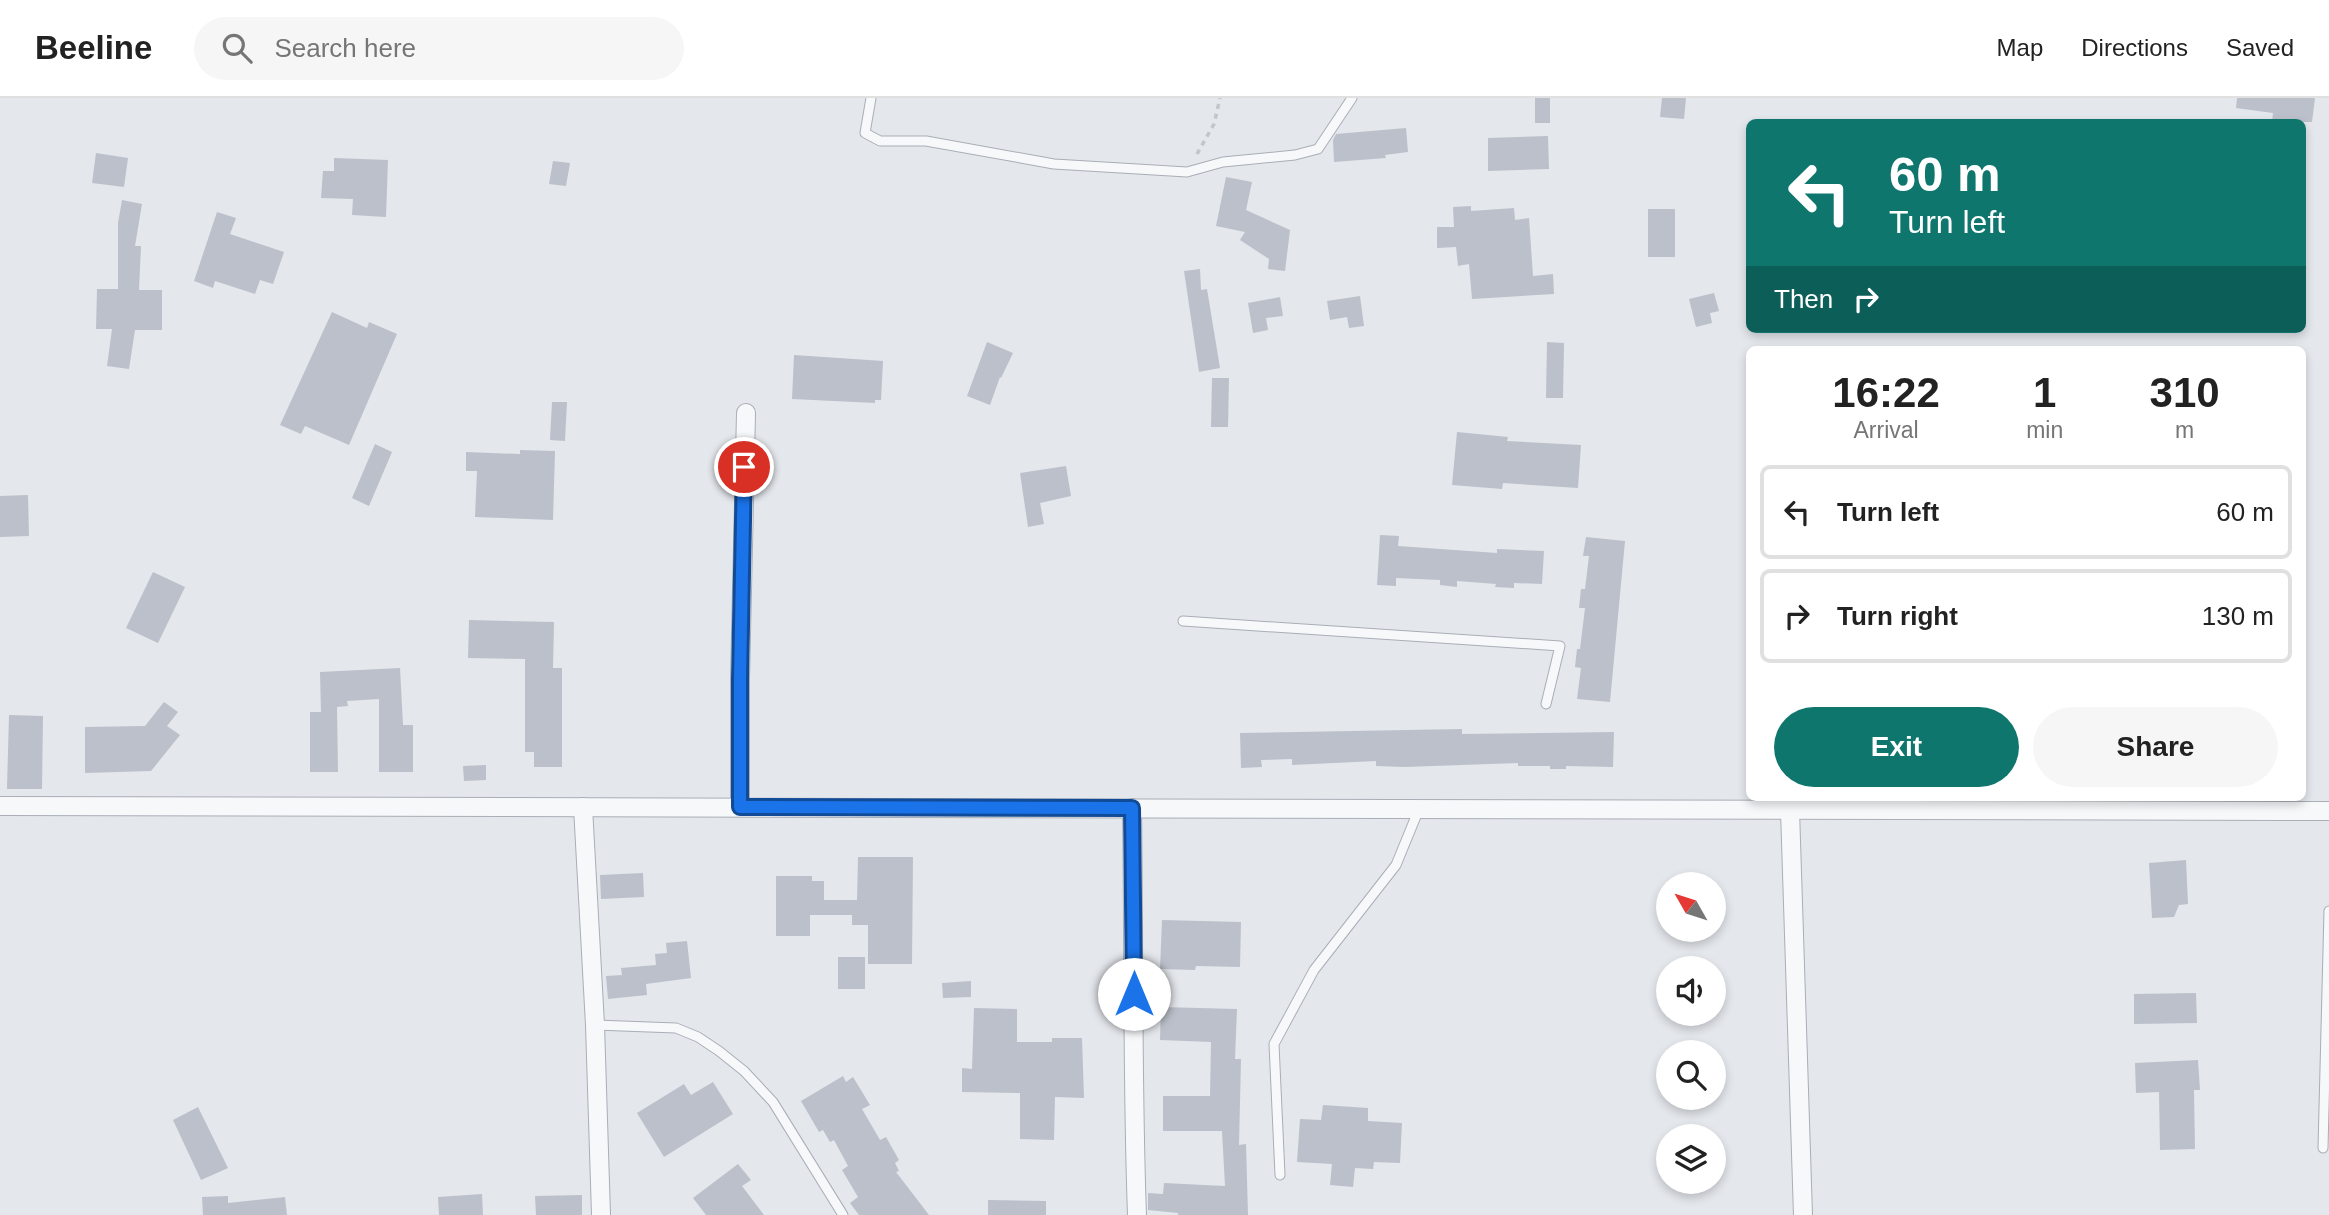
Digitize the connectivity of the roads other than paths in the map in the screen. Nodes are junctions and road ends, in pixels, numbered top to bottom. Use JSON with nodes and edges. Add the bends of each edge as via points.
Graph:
{"nodes":[{"id":1,"x":870,"y":98,"type":"edge"},
{"id":2,"x":1353,"y":98,"type":"edge"},
{"id":3,"x":746,"y":414,"type":"dead end"},
{"id":4,"x":1183,"y":621,"type":"dead end"},
{"id":5,"x":1546,"y":704,"type":"dead end"},
{"id":6,"x":0,"y":806,"type":"edge"},
{"id":7,"x":583,"y":807,"type":"junction"},
{"id":8,"x":740,"y":807,"type":"junction"},
{"id":9,"x":1132,"y":808,"type":"junction"},
{"id":10,"x":1419,"y":809,"type":"junction"},
{"id":11,"x":1790,"y":810,"type":"junction"},
{"id":12,"x":2329,"y":811,"type":"edge"},
{"id":13,"x":2329,"y":911,"type":"edge"},
{"id":14,"x":595,"y":1025,"type":"junction"},
{"id":15,"x":2323,"y":1148,"type":"dead end"},
{"id":16,"x":1280,"y":1175,"type":"dead end"},
{"id":17,"x":601,"y":1215,"type":"edge"},
{"id":18,"x":843,"y":1215,"type":"edge"},
{"id":19,"x":1137,"y":1215,"type":"edge"},
{"id":20,"x":1803,"y":1215,"type":"edge"}],
"edges":[{"from":1,"to":2,"type":"lane","via":[[865,133],[880,141],[926,141],[1054,164],[1186,172],[1223,162],[1318,149]]},
{"from":3,"to":8,"type":"street"},
{"from":4,"to":5,"type":"lane","via":[[1560,646]]},
{"from":6,"to":7,"type":"street"},
{"from":7,"to":8,"type":"street"},
{"from":7,"to":14,"type":"street"},
{"from":8,"to":9,"type":"street"},
{"from":9,"to":10,"type":"street"},
{"from":9,"to":19,"type":"street"},
{"from":10,"to":11,"type":"street"},
{"from":10,"to":16,"type":"lane","via":[[1396,864],[1314,970],[1274,1044]]},
{"from":11,"to":12,"type":"street"},
{"from":11,"to":20,"type":"street"},
{"from":13,"to":15,"type":"lane"},
{"from":14,"to":17,"type":"street"},
{"from":14,"to":18,"type":"lane","via":[[676,1028],[719,1051],[773,1102]]}]}
